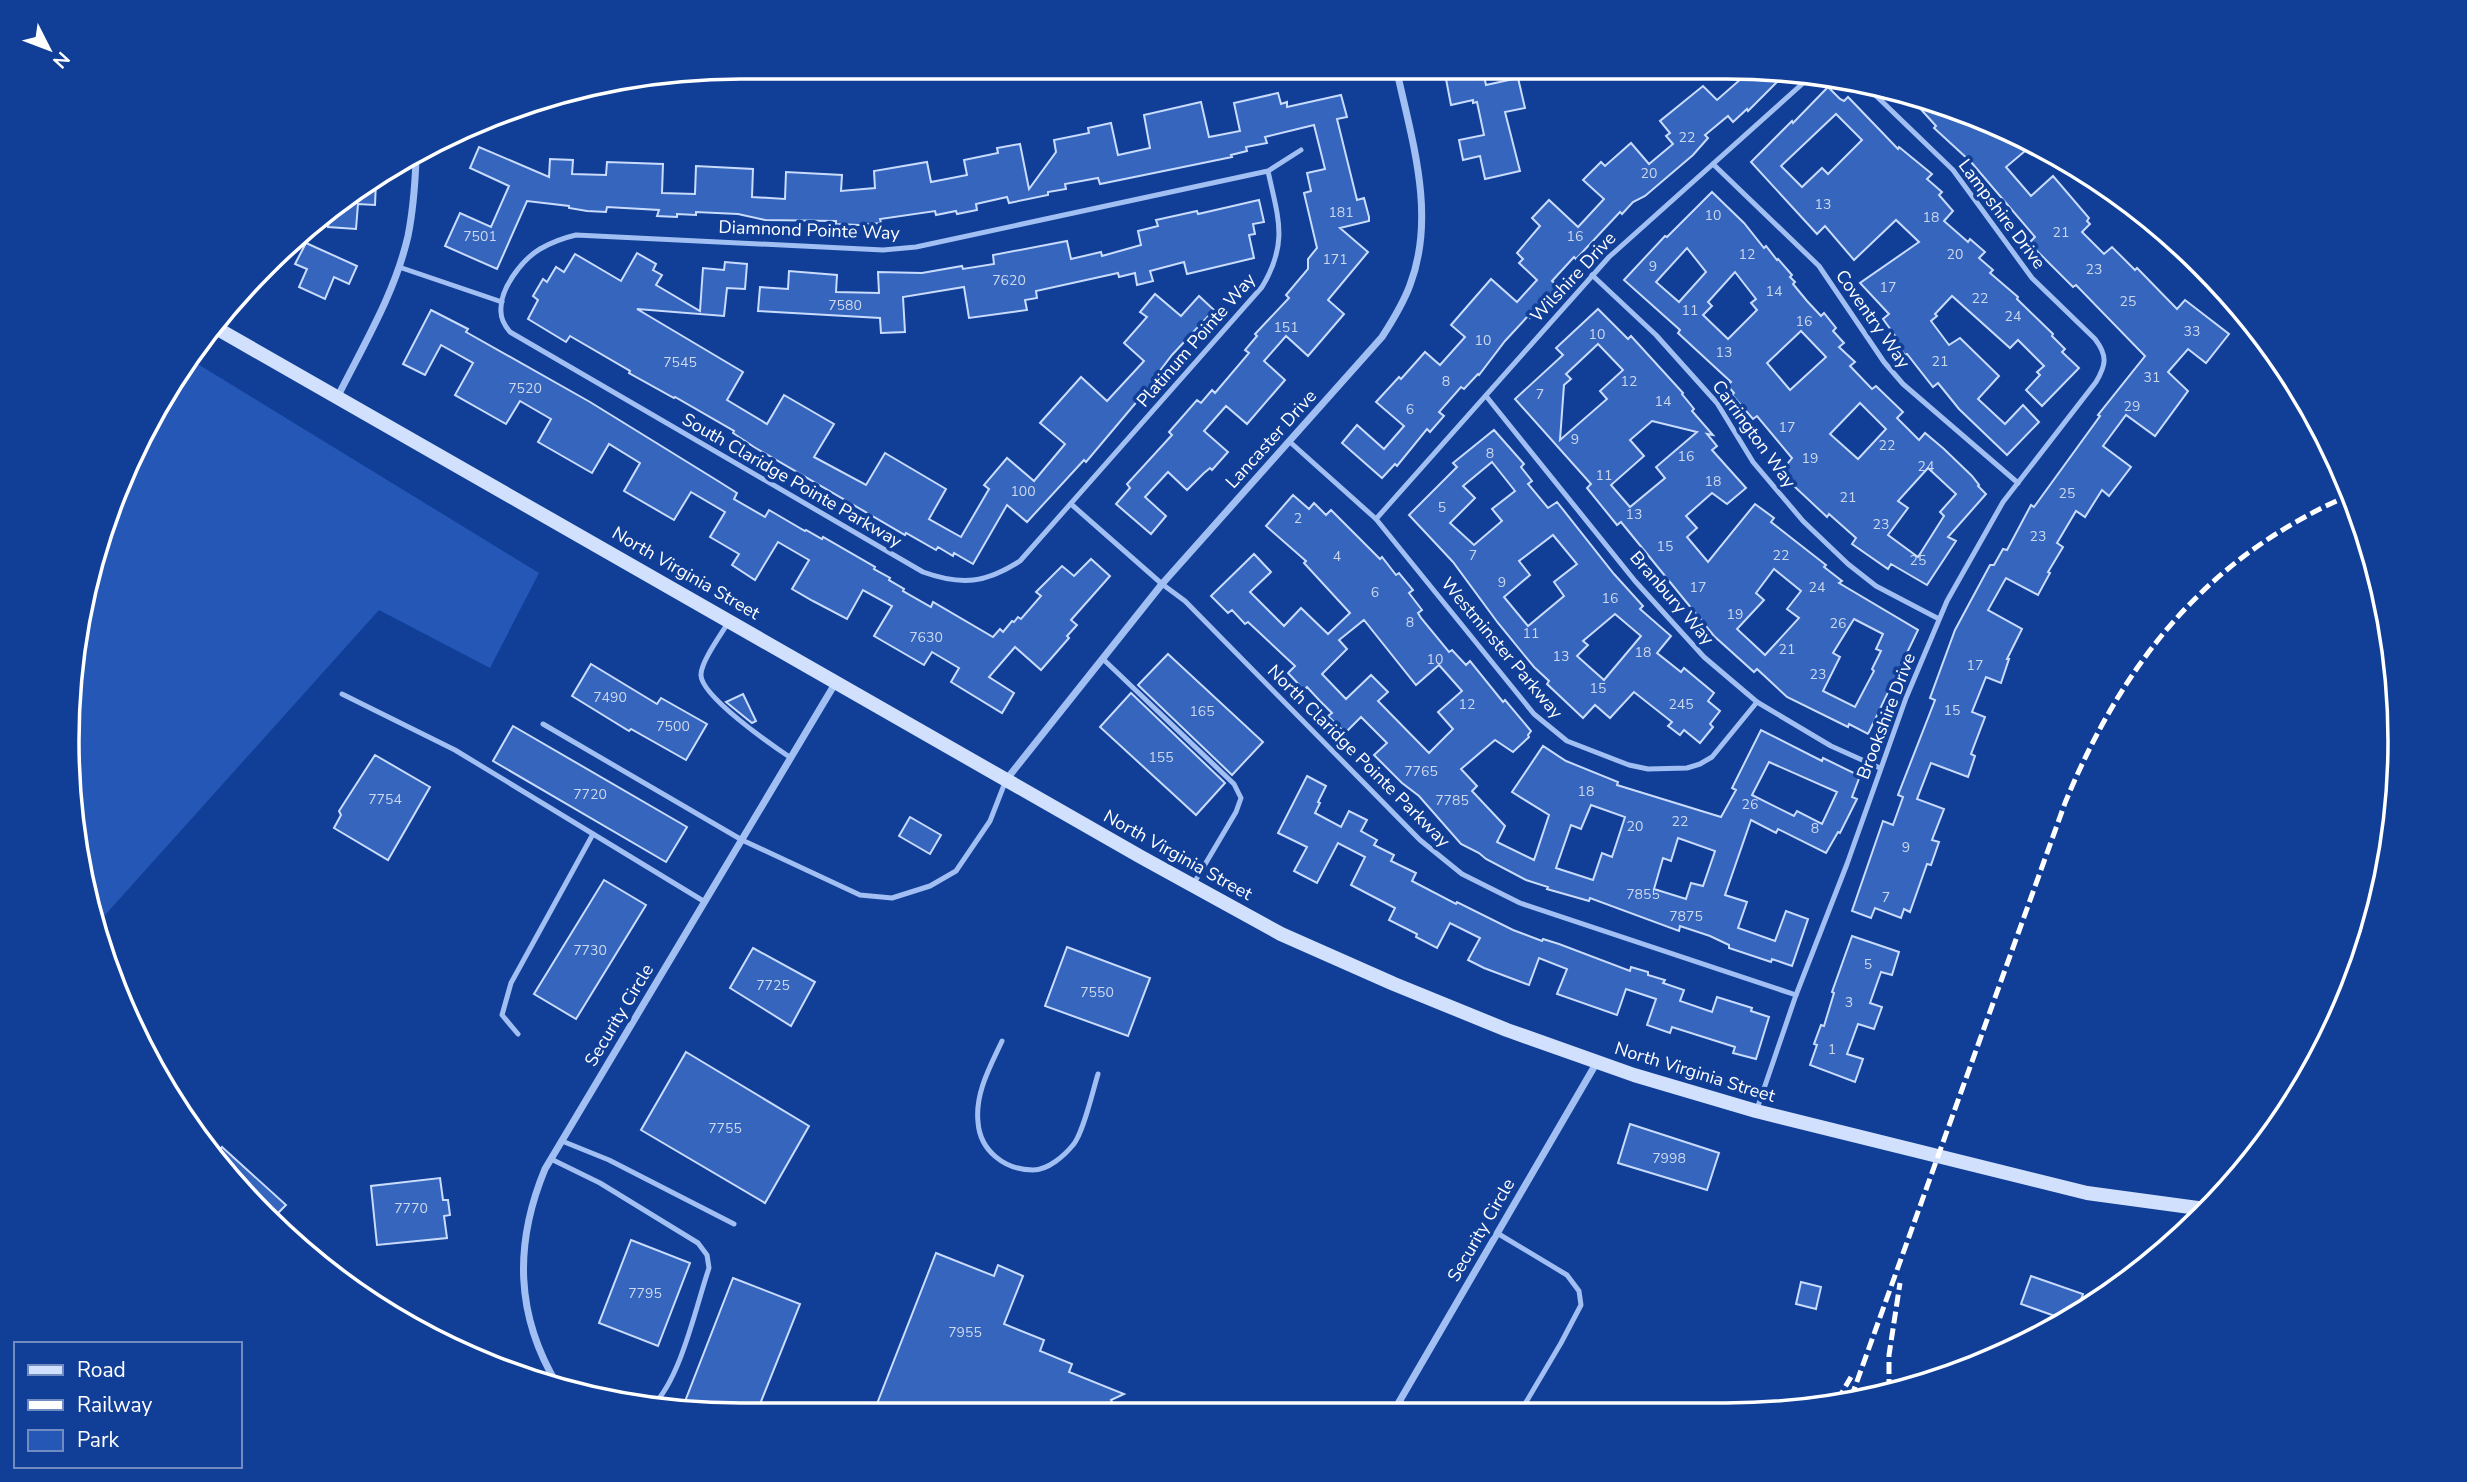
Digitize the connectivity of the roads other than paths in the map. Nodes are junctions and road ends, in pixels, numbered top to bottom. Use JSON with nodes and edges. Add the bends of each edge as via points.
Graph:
{"nodes":[{"id":1,"x":1398,"y":79,"type":"edge"},
{"id":2,"x":1803,"y":83,"type":"edge"},
{"id":3,"x":1882,"y":98,"type":"edge"},
{"id":4,"x":1301,"y":150,"type":"dead end"},
{"id":5,"x":416,"y":164,"type":"edge"},
{"id":6,"x":1713,"y":164,"type":"junction"},
{"id":7,"x":1268,"y":171,"type":"junction"},
{"id":8,"x":399,"y":267,"type":"junction"},
{"id":9,"x":1592,"y":275,"type":"junction"},
{"id":10,"x":502,"y":302,"type":"junction"},
{"id":11,"x":222,"y":331,"type":"edge"},
{"id":12,"x":2106,"y":364,"type":"joint"},
{"id":13,"x":338,"y":396,"type":"junction"},
{"id":14,"x":1486,"y":396,"type":"junction"},
{"id":15,"x":1290,"y":442,"type":"junction"},
{"id":16,"x":2018,"y":483,"type":"junction"},
{"id":17,"x":1071,"y":504,"type":"junction"},
{"id":18,"x":1376,"y":519,"type":"junction"},
{"id":19,"x":1162,"y":584,"type":"junction"},
{"id":20,"x":1939,"y":619,"type":"junction"},
{"id":21,"x":729,"y":620,"type":"junction"},
{"id":22,"x":1103,"y":659,"type":"junction"},
{"id":23,"x":836,"y":682,"type":"junction"},
{"id":24,"x":342,"y":694,"type":"dead end"},
{"id":25,"x":1757,"y":702,"type":"junction"},
{"id":26,"x":543,"y":724,"type":"dead end"},
{"id":27,"x":790,"y":758,"type":"junction"},
{"id":28,"x":1880,"y":768,"type":"junction"},
{"id":29,"x":1006,"y":780,"type":"junction"},
{"id":30,"x":593,"y":834,"type":"junction"},
{"id":31,"x":742,"y":840,"type":"junction"},
{"id":32,"x":1193,"y":886,"type":"junction"},
{"id":33,"x":705,"y":902,"type":"junction"},
{"id":34,"x":1796,"y":995,"type":"junction"},
{"id":35,"x":518,"y":1034,"type":"dead end"},
{"id":36,"x":1002,"y":1041,"type":"dead end"},
{"id":37,"x":1597,"y":1062,"type":"junction"},
{"id":38,"x":1098,"y":1074,"type":"dead end"},
{"id":39,"x":1756,"y":1111,"type":"junction"},
{"id":40,"x":562,"y":1141,"type":"junction"},
{"id":41,"x":551,"y":1159,"type":"junction"},
{"id":42,"x":2195,"y":1208,"type":"edge"},
{"id":43,"x":733,"y":1224,"type":"dead end"},
{"id":44,"x":1497,"y":1233,"type":"junction"},
{"id":45,"x":552,"y":1375,"type":"edge"},
{"id":46,"x":660,"y":1398,"type":"edge"},
{"id":47,"x":1399,"y":1401,"type":"joint"},
{"id":48,"x":1402,"y":1403,"type":"edge"},
{"id":49,"x":1526,"y":1403,"type":"edge"}],
"edges":[{"from":1,"to":15,"type":"street","name":"Lancaster Drive","via":[[1421,189],[1419,253],[1411,283],[1382,337]]},
{"from":2,"to":6,"type":"lane","name":"Wilshire Drive"},
{"from":3,"to":12,"type":"lane","name":"Lampshire Drive","via":[[1953,170],[2032,278],[2095,339]]},
{"from":4,"to":7,"type":"lane","name":"Diamnond Pointe Way"},
{"from":5,"to":8,"type":"street","via":[[408,234]]},
{"from":6,"to":9,"type":"lane","name":"Wilshire Drive"},
{"from":6,"to":16,"type":"lane","name":"Coventry Way","via":[[1819,266],[1903,384]]},
{"from":7,"to":10,"type":"lane","name":"Diamnond Pointe Way","via":[[916,247],[883,250],[576,235],[556,240],[522,264]]},
{"from":7,"to":17,"type":"lane","name":"Platinum Pointe Way","via":[[1280,227],[1279,247],[1262,287]]},
{"from":8,"to":10,"type":"lane"},
{"from":8,"to":13,"type":"street"},
{"from":9,"to":14,"type":"lane","name":"Wilshire Drive"},
{"from":9,"to":20,"type":"lane","name":"Carrington Way","via":[[1656,335],[1717,403],[1753,462],[1803,521],[1876,586]]},
{"from":10,"to":17,"type":"lane","name":"South Claridge Pointe Parkway","via":[[503,323],[510,332],[944,580],[964,582],[1003,572],[1020,561]]},
{"from":11,"to":13,"type":"main road","name":"North Virginia Street"},
{"from":12,"to":16,"type":"lane","name":"Brookshire Drive"},
{"from":13,"to":21,"type":"main road","name":"North Virginia Street"},
{"from":14,"to":18,"type":"lane","name":"Wilshire Drive"},
{"from":14,"to":25,"type":"lane","name":"Branbury Way","via":[[1680,633]]},
{"from":15,"to":18,"type":"lane","name":"Westminster Parkway"},
{"from":15,"to":19,"type":"street","name":"Lancaster Drive"},
{"from":16,"to":20,"type":"lane","name":"Brookshire Drive"},
{"from":17,"to":19,"type":"lane"},
{"from":18,"to":25,"type":"lane","name":"Westminster Parkway","via":[[1534,714],[1567,741],[1639,767],[1687,768],[1712,757]]},
{"from":19,"to":22,"type":"street","name":"Lancaster Drive"},
{"from":19,"to":34,"type":"lane","name":"North Claridge Pointe Parkway","via":[[1185,601],[1420,840],[1462,874],[1520,903]]},
{"from":20,"to":28,"type":"lane","name":"Brookshire Drive"},
{"from":21,"to":23,"type":"main road","name":"North Virginia Street"},
{"from":21,"to":27,"type":"lane","via":[[701,672],[701,682],[748,730]]},
{"from":22,"to":29,"type":"street","name":"Lancaster Drive"},
{"from":22,"to":32,"type":"lane","via":[[1234,784],[1241,798]]},
{"from":23,"to":27,"type":"street","name":"Security Circle"},
{"from":23,"to":29,"type":"main road","name":"North Virginia Street"},
{"from":24,"to":30,"type":"lane","via":[[454,750]]},
{"from":25,"to":28,"type":"lane","name":"Branbury Way","via":[[1831,746]]},
{"from":26,"to":31,"type":"lane"},
{"from":27,"to":31,"type":"street","name":"Security Circle"},
{"from":28,"to":34,"type":"lane","name":"Brookshire Drive"},
{"from":29,"to":31,"type":"lane","via":[[990,821],[956,871],[930,886],[892,898],[860,895]]},
{"from":29,"to":32,"type":"main road","name":"North Virginia Street"},
{"from":30,"to":33,"type":"lane"},
{"from":30,"to":35,"type":"lane","via":[[511,983],[502,1015]]},
{"from":31,"to":33,"type":"street","name":"Security Circle"},
{"from":32,"to":37,"type":"main road","name":"North Virginia Street","via":[[1281,933],[1394,984]]},
{"from":33,"to":40,"type":"street","name":"Security Circle"},
{"from":34,"to":39,"type":"lane","name":"Brookshire Drive"},
{"from":36,"to":38,"type":"lane","via":[[980,1090],[978,1123],[985,1147],[1005,1165],[1035,1170],[1054,1163],[1075,1143]]},
{"from":37,"to":39,"type":"main road","name":"North Virginia Street"},
{"from":37,"to":44,"type":"street","name":"Security Circle"},
{"from":39,"to":42,"type":"main road","name":"North Virginia Street","via":[[2087,1193]]},
{"from":40,"to":41,"type":"street","name":"Security Circle"},
{"from":40,"to":43,"type":"lane"},
{"from":41,"to":45,"type":"street","name":"Security Circle","via":[[534,1197],[523,1266],[532,1329]]},
{"from":41,"to":46,"type":"lane","via":[[698,1243],[707,1255],[709,1268],[677,1365]]},
{"from":44,"to":47,"type":"street","name":"Security Circle"},
{"from":44,"to":49,"type":"lane","via":[[1567,1275],[1579,1291],[1581,1305]]},
{"from":47,"to":48,"type":"lane"}]}
